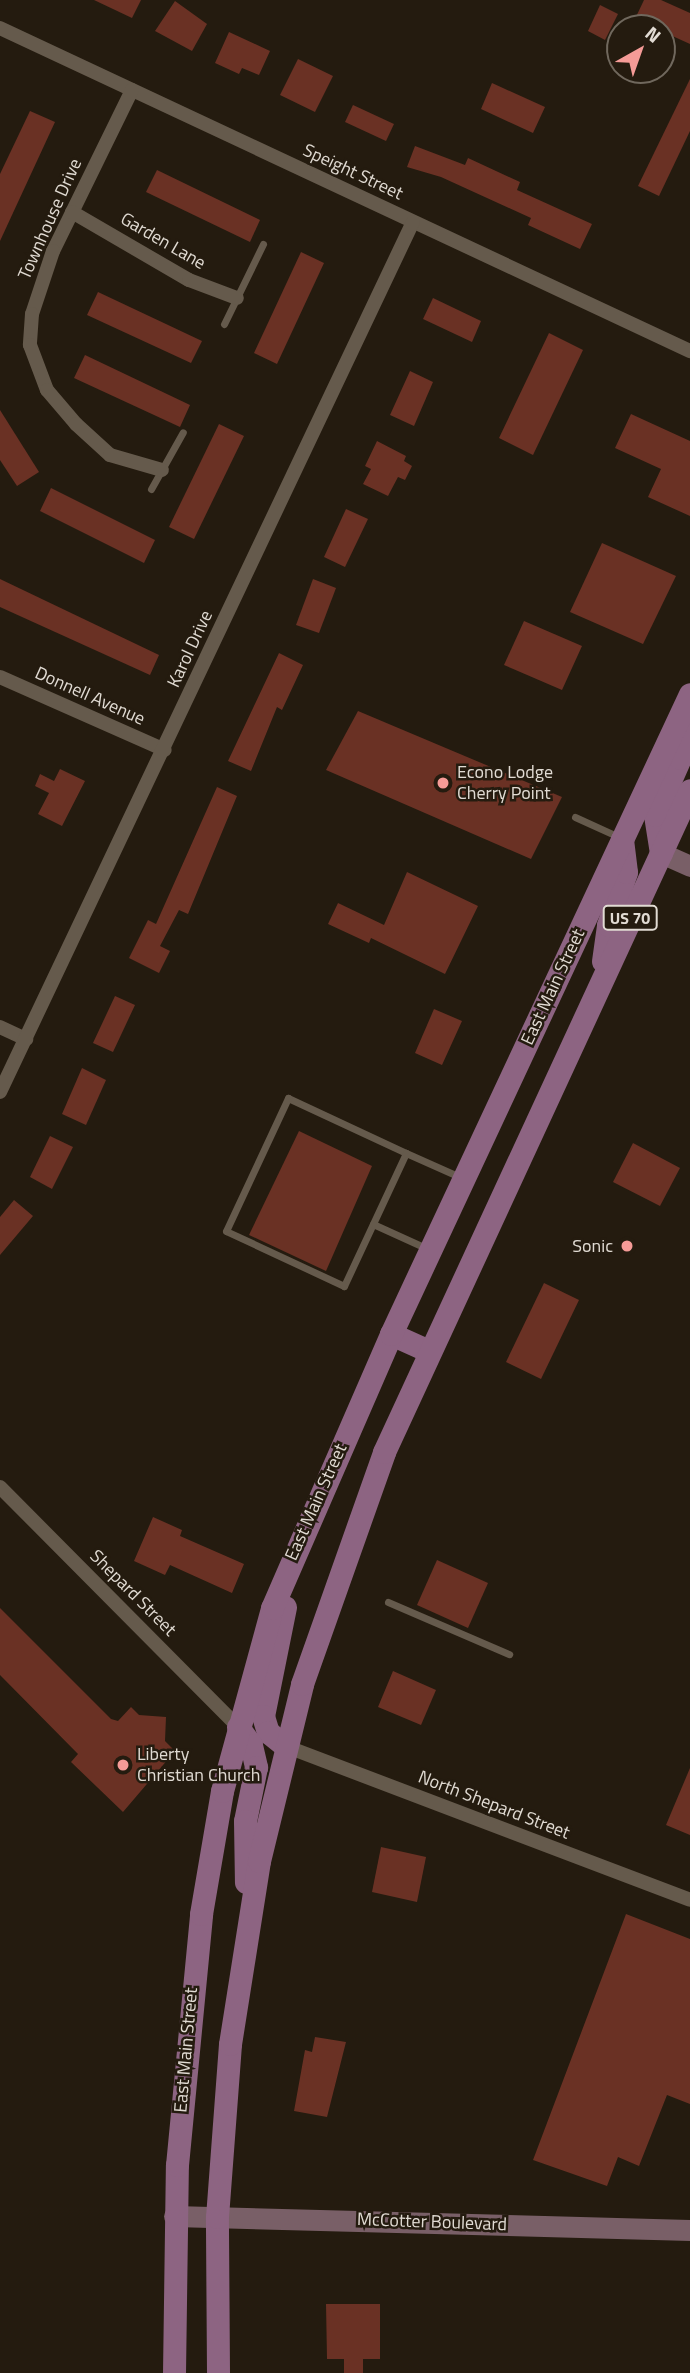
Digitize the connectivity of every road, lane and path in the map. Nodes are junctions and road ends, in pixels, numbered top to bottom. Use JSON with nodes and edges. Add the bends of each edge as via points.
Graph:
{"nodes":[{"id":1,"x":0,"y":29,"type":"edge"},
{"id":2,"x":132,"y":90,"type":"junction"},
{"id":3,"x":72,"y":212,"type":"junction"},
{"id":4,"x":413,"y":222,"type":"junction"},
{"id":5,"x":263,"y":244,"type":"dead end"},
{"id":6,"x":237,"y":298,"type":"junction"},
{"id":7,"x":224,"y":324,"type":"dead end"},
{"id":8,"x":690,"y":351,"type":"edge"},
{"id":9,"x":183,"y":432,"type":"dead end"},
{"id":10,"x":162,"y":470,"type":"junction"},
{"id":11,"x":151,"y":489,"type":"dead end"},
{"id":12,"x":0,"y":677,"type":"edge"},
{"id":13,"x":690,"y":696,"type":"edge"},
{"id":14,"x":164,"y":750,"type":"junction"},
{"id":15,"x":690,"y":790,"type":"edge"},
{"id":16,"x":575,"y":817,"type":"dead end"},
{"id":17,"x":622,"y":839,"type":"junction"},
{"id":18,"x":661,"y":853,"type":"junction"},
{"id":19,"x":690,"y":866,"type":"edge"},
{"id":20,"x":600,"y":983,"type":"junction"},
{"id":21,"x":0,"y":1027,"type":"edge"},
{"id":22,"x":26,"y":1039,"type":"junction"},
{"id":23,"x":0,"y":1092,"type":"edge"},
{"id":24,"x":406,"y":1153,"type":"junction"},
{"id":25,"x":464,"y":1178,"type":"junction"},
{"id":26,"x":373,"y":1224,"type":"junction"},
{"id":27,"x":430,"y":1250,"type":"junction"},
{"id":28,"x":391,"y":1334,"type":"junction"},
{"id":29,"x":429,"y":1351,"type":"junction"},
{"id":30,"x":0,"y":1487,"type":"edge"},
{"id":31,"x":293,"y":1550,"type":"junction"},
{"id":32,"x":388,"y":1602,"type":"dead end"},
{"id":33,"x":509,"y":1654,"type":"dead end"},
{"id":34,"x":238,"y":1727,"type":"junction"},
{"id":35,"x":285,"y":1746,"type":"junction"},
{"id":36,"x":690,"y":1900,"type":"edge"},
{"id":37,"x":248,"y":1922,"type":"junction"},
{"id":38,"x":174,"y":2216,"type":"junction"},
{"id":39,"x":217,"y":2217,"type":"junction"},
{"id":40,"x":690,"y":2230,"type":"edge"},
{"id":41,"x":174,"y":2373,"type":"edge"},
{"id":42,"x":218,"y":2373,"type":"edge"}],
"edges":[{"from":1,"to":2,"type":"street","name":"Speight Street"},
{"from":2,"to":3,"type":"street","name":"Townhouse Drive"},
{"from":2,"to":4,"type":"street","name":"Speight Street"},
{"from":3,"to":6,"type":"street","name":"Garden Lane","via":[[189,280]]},
{"from":3,"to":10,"type":"street","name":"Townhouse Drive","via":[[36,298],[30,330],[34,361],[57,403],[110,455]]},
{"from":4,"to":8,"type":"street","name":"Speight Street"},
{"from":4,"to":14,"type":"street","name":"Karol Drive"},
{"from":5,"to":6,"type":"lane"},
{"from":6,"to":7,"type":"lane"},
{"from":9,"to":10,"type":"lane"},
{"from":10,"to":11,"type":"lane"},
{"from":12,"to":14,"type":"street","name":"Donnell Avenue"},
{"from":13,"to":17,"type":"main road","name":"East Main Street"},
{"from":13,"to":18,"type":"main road","via":[[680,758],[655,815]]},
{"from":14,"to":22,"type":"street","name":"Karol Drive"},
{"from":15,"to":18,"type":"main road"},
{"from":16,"to":17,"type":"lane"},
{"from":17,"to":20,"type":"main road","via":[[626,872],[608,925]]},
{"from":17,"to":25,"type":"main road","name":"East Main Street"},
{"from":18,"to":19,"type":"street"},
{"from":18,"to":20,"type":"main road","number":"US 70"},
{"from":20,"to":29,"type":"main road"},
{"from":21,"to":22,"type":"street"},
{"from":22,"to":23,"type":"street","name":"Karol Drive"},
{"from":24,"to":25,"type":"lane"},
{"from":24,"to":26,"type":"lane"},
{"from":24,"to":26,"type":"lane","via":[[288,1098],[226,1231],[344,1286]]},
{"from":25,"to":27,"type":"main road","name":"East Main Street"},
{"from":26,"to":27,"type":"lane"},
{"from":27,"to":28,"type":"main road","name":"East Main Street"},
{"from":28,"to":29,"type":"main road"},
{"from":28,"to":31,"type":"main road","name":"East Main Street"},
{"from":29,"to":35,"type":"main road","via":[[339,1567]]},
{"from":30,"to":34,"type":"street","name":"Shepard Street"},
{"from":31,"to":34,"type":"main road","name":"East Main Street"},
{"from":31,"to":35,"type":"main road","via":[[263,1716],[268,1732]]},
{"from":32,"to":33,"type":"lane"},
{"from":34,"to":37,"type":"main road","via":[[251,1745],[256,1768],[244,1840]]},
{"from":34,"to":38,"type":"main road","name":"East Main Street","via":[[201,1913]]},
{"from":35,"to":36,"type":"street","name":"North Shepard Street"},
{"from":35,"to":37,"type":"main road"},
{"from":37,"to":39,"type":"main road","via":[[230,2044]]},
{"from":38,"to":39,"type":"street","name":"McCotter Boulevard"},
{"from":38,"to":41,"type":"main road","name":"East Main Street"},
{"from":39,"to":40,"type":"street","name":"McCotter Boulevard"},
{"from":39,"to":42,"type":"main road"}]}
